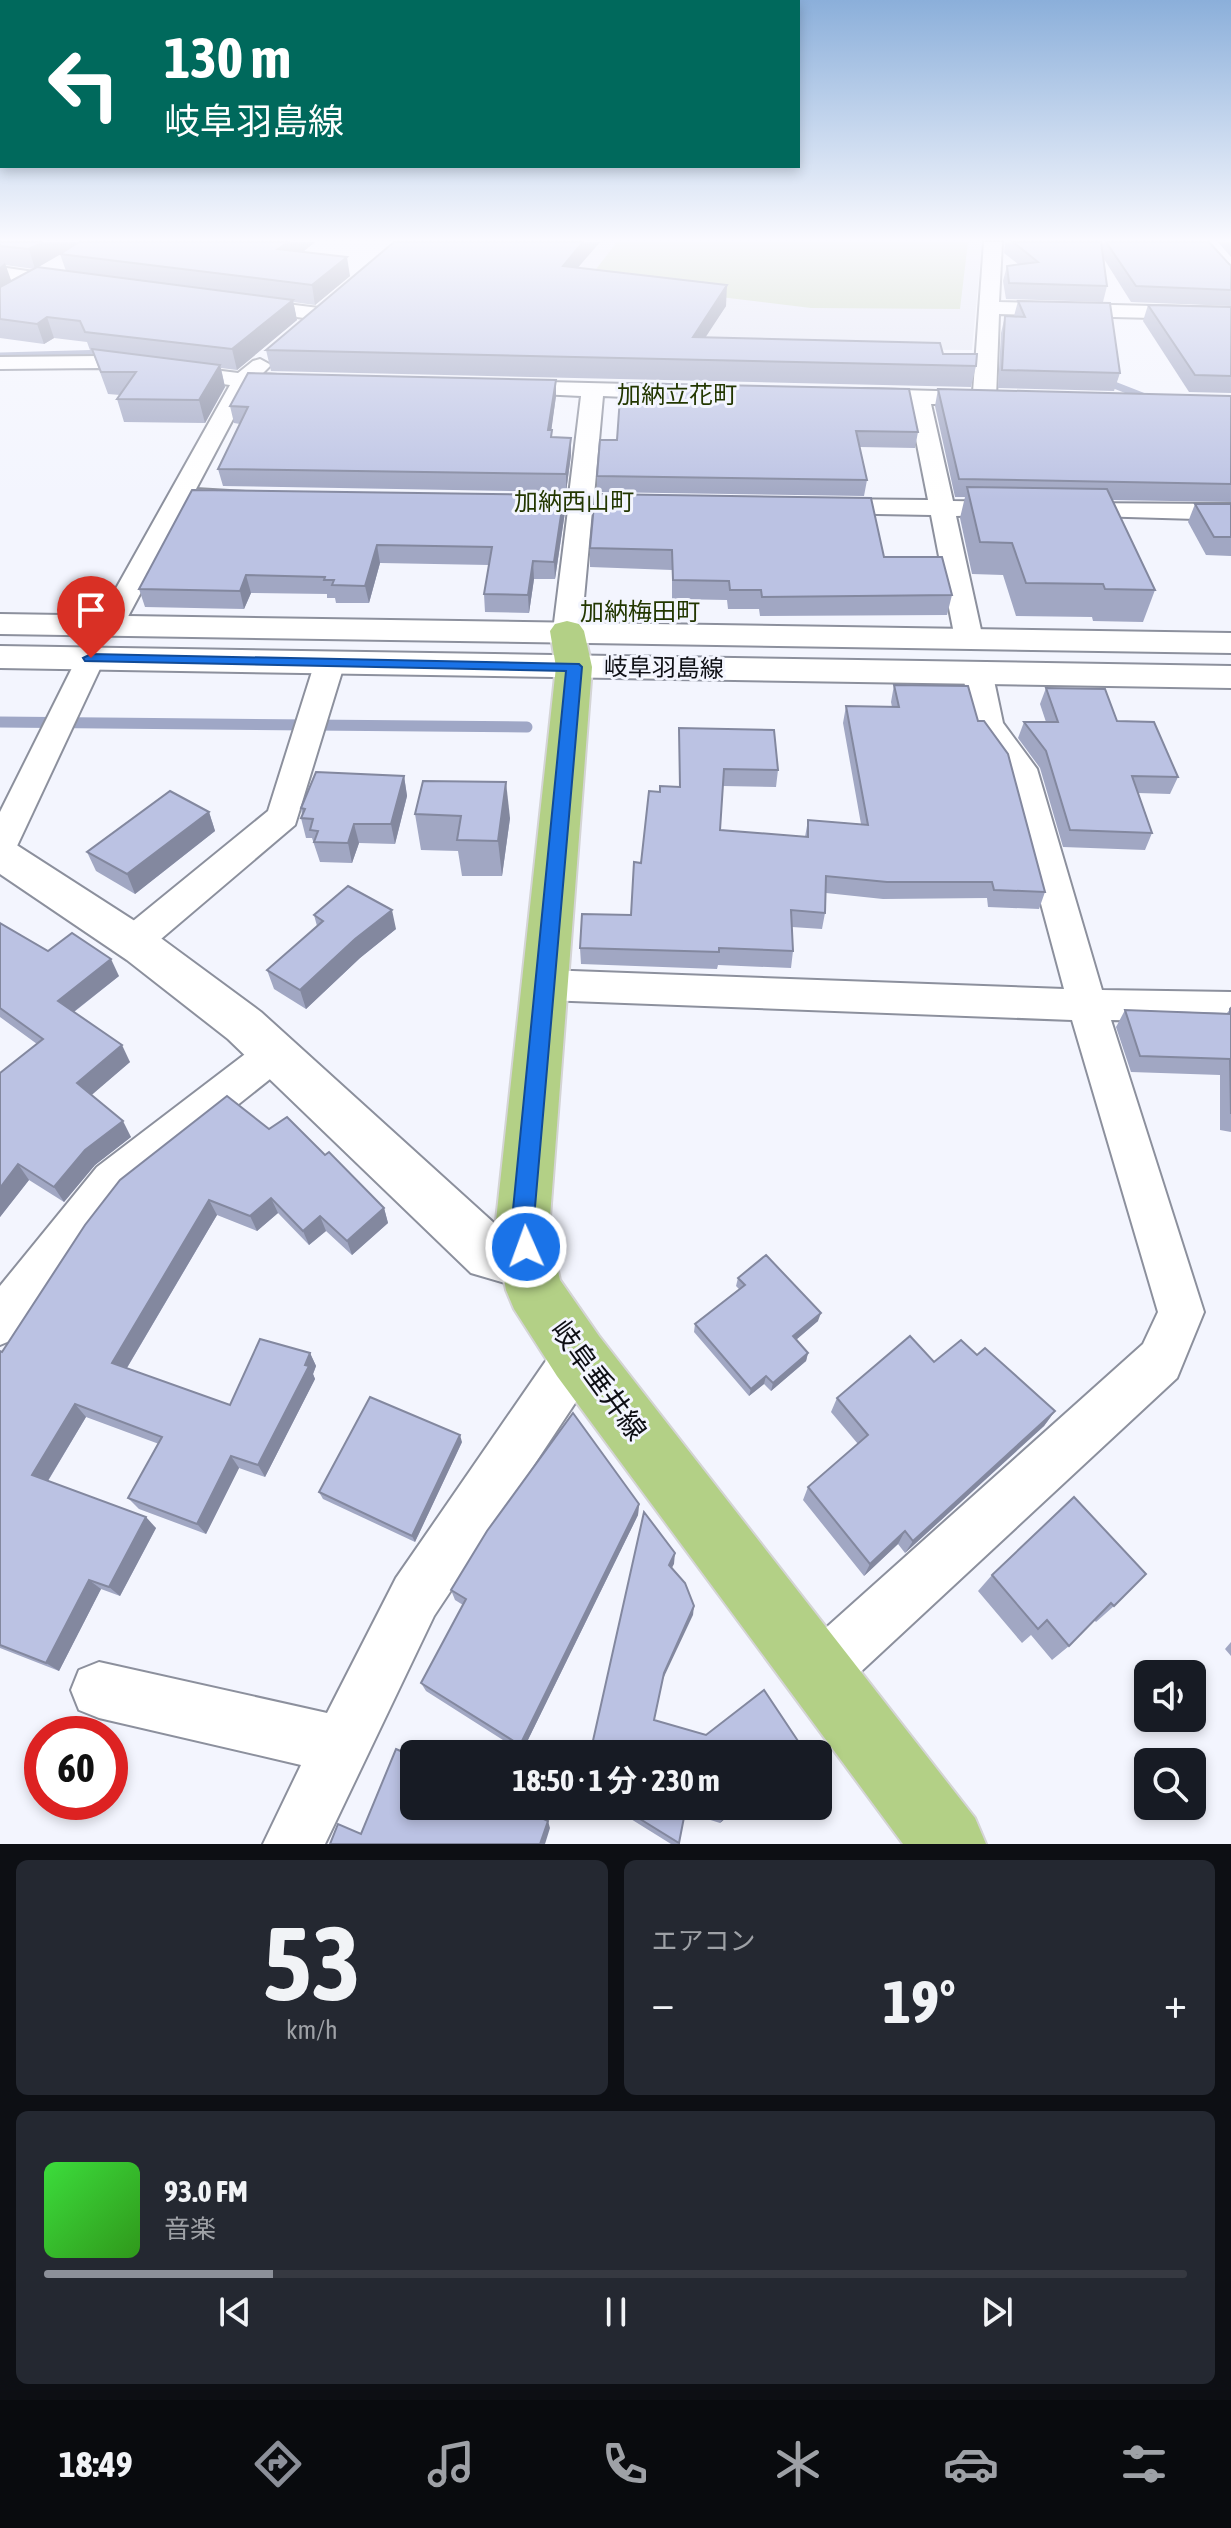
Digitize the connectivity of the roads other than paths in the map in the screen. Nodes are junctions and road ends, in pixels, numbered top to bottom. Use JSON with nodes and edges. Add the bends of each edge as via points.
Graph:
{"nodes":[{"id":1,"x":303,"y":328,"type":"edge"},
{"id":2,"x":987,"y":328,"type":"edge"},
{"id":3,"x":298,"y":332,"type":"edge"},
{"id":4,"x":273,"y":353,"type":"edge"},
{"id":5,"x":10,"y":356,"type":"edge"},
{"id":6,"x":243,"y":380,"type":"junction"},
{"id":7,"x":307,"y":382,"type":"edge"},
{"id":8,"x":482,"y":387,"type":"edge"},
{"id":9,"x":593,"y":390,"type":"junction"},
{"id":10,"x":686,"y":392,"type":"edge"},
{"id":11,"x":841,"y":396,"type":"edge"},
{"id":12,"x":919,"y":398,"type":"junction"},
{"id":13,"x":984,"y":399,"type":"junction"},
{"id":14,"x":1014,"y":400,"type":"edge"},
{"id":15,"x":178,"y":496,"type":"junction"},
{"id":16,"x":256,"y":497,"type":"edge"},
{"id":17,"x":488,"y":502,"type":"edge"},
{"id":18,"x":581,"y":503,"type":"junction"},
{"id":19,"x":675,"y":505,"type":"edge"},
{"id":20,"x":801,"y":506,"type":"edge"},
{"id":21,"x":942,"y":508,"type":"junction"},
{"id":22,"x":1231,"y":512,"type":"edge"},
{"id":23,"x":0,"y":624,"type":"edge"},
{"id":24,"x":109,"y":626,"type":"junction"},
{"id":25,"x":1231,"y":643,"type":"edge"},
{"id":26,"x":571,"y":649,"type":"junction"},
{"id":27,"x":973,"y":655,"type":"junction"},
{"id":28,"x":0,"y":657,"type":"edge"},
{"id":29,"x":91,"y":658,"type":"junction"},
{"id":30,"x":330,"y":662,"type":"junction"},
{"id":31,"x":1231,"y":677,"type":"edge"},
{"id":32,"x":0,"y":846,"type":"edge"},
{"id":33,"x":0,"y":854,"type":"edge"},
{"id":34,"x":135,"y":940,"type":"junction"},
{"id":35,"x":545,"y":985,"type":"junction"},
{"id":36,"x":1087,"y":1005,"type":"junction"},
{"id":37,"x":1231,"y":1007,"type":"edge"},
{"id":38,"x":275,"y":1053,"type":"junction"},
{"id":39,"x":529,"y":1264,"type":"junction"},
{"id":40,"x":0,"y":1322,"type":"edge"},
{"id":41,"x":578,"y":1356,"type":"junction"},
{"id":42,"x":820,"y":1671,"type":"junction"},
{"id":43,"x":99,"y":1690,"type":"dead end"},
{"id":44,"x":340,"y":1745,"type":"junction"},
{"id":45,"x":293,"y":1844,"type":"edge"},
{"id":46,"x":949,"y":1844,"type":"edge"}],
"edges":[{"from":1,"to":3,"type":"street"},
{"from":2,"to":13,"type":"street"},
{"from":4,"to":6,"type":"street"},
{"from":5,"to":6,"type":"street"},
{"from":6,"to":7,"type":"street"},
{"from":6,"to":15,"type":"street"},
{"from":8,"to":9,"type":"street"},
{"from":9,"to":10,"type":"street"},
{"from":9,"to":18,"type":"street"},
{"from":11,"to":12,"type":"street"},
{"from":12,"to":13,"type":"street"},
{"from":12,"to":21,"type":"street"},
{"from":13,"to":14,"type":"street"},
{"from":15,"to":16,"type":"street"},
{"from":15,"to":24,"type":"street"},
{"from":17,"to":18,"type":"street"},
{"from":18,"to":19,"type":"street"},
{"from":18,"to":26,"type":"street"},
{"from":20,"to":21,"type":"street"},
{"from":21,"to":22,"type":"street"},
{"from":21,"to":27,"type":"street"},
{"from":23,"to":24,"type":"main road","name":"岐阜羽島線"},
{"from":24,"to":26,"type":"main road","name":"岐阜羽島線"},
{"from":25,"to":27,"type":"main road","name":"岐阜羽島線"},
{"from":26,"to":27,"type":"main road","name":"岐阜羽島線"},
{"from":26,"to":30,"type":"main road","name":"岐阜羽島線"},
{"from":26,"to":35,"type":"main road","name":"岐阜垂井線"},
{"from":27,"to":31,"type":"main road","name":"岐阜羽島線"},
{"from":27,"to":36,"type":"street","via":[[988,724],[1021,769]]},
{"from":28,"to":29,"type":"main road","name":"岐阜羽島線"},
{"from":29,"to":30,"type":"main road","name":"岐阜羽島線"},
{"from":29,"to":32,"type":"street"},
{"from":30,"to":34,"type":"street","via":[[283,817]]},
{"from":33,"to":34,"type":"main road"},
{"from":34,"to":38,"type":"main road"},
{"from":35,"to":36,"type":"street"},
{"from":35,"to":39,"type":"main road","name":"岐阜垂井線","via":[[522,1230]]},
{"from":36,"to":37,"type":"street"},
{"from":36,"to":42,"type":"street","via":[[1181,1312],[1160,1361]]},
{"from":38,"to":39,"type":"main road","via":[[490,1255]]},
{"from":38,"to":40,"type":"street","via":[[112,1180]]},
{"from":39,"to":41,"type":"main road","name":"岐阜垂井線","via":[[534,1290]]},
{"from":41,"to":42,"type":"main road","name":"岐阜垂井線"},
{"from":41,"to":44,"type":"street","via":[[415,1597]]},
{"from":42,"to":46,"type":"main road","name":"岐阜垂井線"},
{"from":43,"to":44,"type":"street"},
{"from":44,"to":45,"type":"street"}]}
